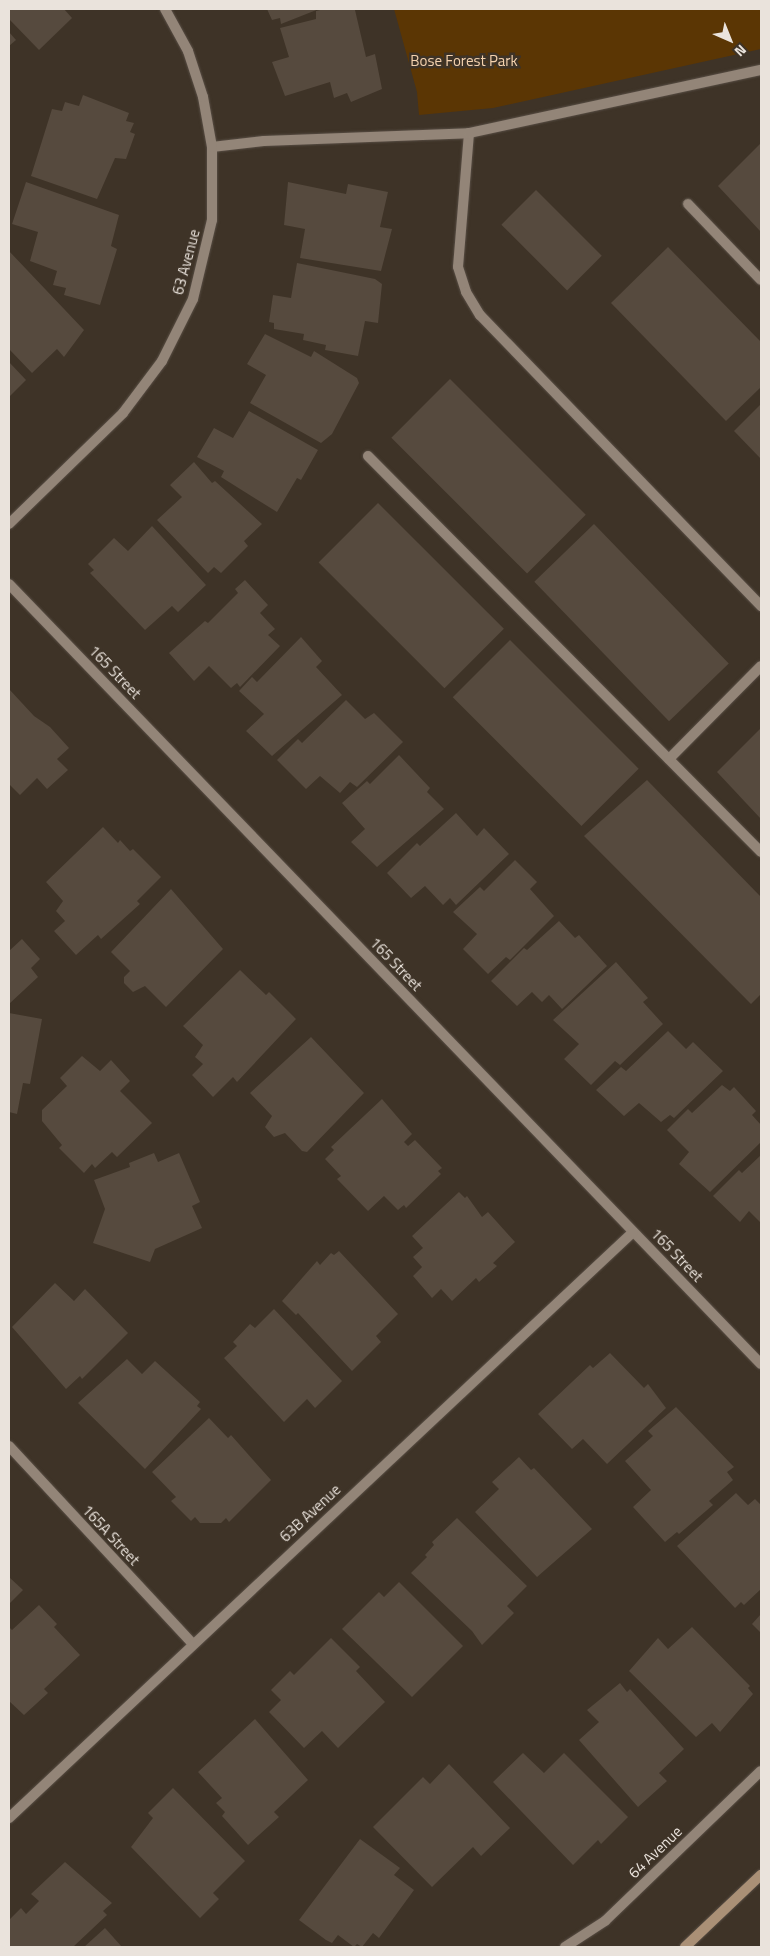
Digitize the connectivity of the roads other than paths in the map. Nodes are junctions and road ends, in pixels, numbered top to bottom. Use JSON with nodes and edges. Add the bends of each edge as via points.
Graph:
{"nodes":[{"id":1,"x":165,"y":9,"type":"edge"},
{"id":2,"x":761,"y":70,"type":"edge"},
{"id":3,"x":469,"y":133,"type":"junction"},
{"id":4,"x":212,"y":147,"type":"junction"},
{"id":5,"x":688,"y":204,"type":"dead end"},
{"id":6,"x":761,"y":280,"type":"edge"},
{"id":7,"x":368,"y":456,"type":"dead end"},
{"id":8,"x":9,"y":524,"type":"edge"},
{"id":9,"x":9,"y":584,"type":"edge"},
{"id":10,"x":761,"y":606,"type":"edge"},
{"id":11,"x":761,"y":666,"type":"edge"},
{"id":12,"x":669,"y":759,"type":"junction"},
{"id":13,"x":761,"y":852,"type":"edge"},
{"id":14,"x":633,"y":1232,"type":"junction"},
{"id":15,"x":761,"y":1364,"type":"edge"},
{"id":16,"x":9,"y":1446,"type":"edge"},
{"id":17,"x":192,"y":1643,"type":"junction"},
{"id":18,"x":761,"y":1771,"type":"edge"},
{"id":19,"x":9,"y":1818,"type":"edge"},
{"id":20,"x":761,"y":1874,"type":"edge"},
{"id":21,"x":565,"y":1947,"type":"edge"},
{"id":22,"x":685,"y":1947,"type":"edge"}],
"edges":[{"from":1,"to":4,"type":"street","name":"63 Avenue","via":[[188,51],[203,97]]},
{"from":2,"to":3,"type":"street"},
{"from":3,"to":4,"type":"street","via":[[264,140]]},
{"from":3,"to":10,"type":"street","via":[[458,268],[466,292],[480,315]]},
{"from":4,"to":8,"type":"street","name":"63 Avenue","via":[[210,228],[193,299],[162,361],[124,413]]},
{"from":5,"to":6,"type":"street"},
{"from":7,"to":12,"type":"street"},
{"from":9,"to":14,"type":"street","name":"165 Street"},
{"from":11,"to":12,"type":"street"},
{"from":12,"to":13,"type":"street"},
{"from":14,"to":15,"type":"street","name":"165 Street"},
{"from":14,"to":17,"type":"street","name":"63B Avenue"},
{"from":16,"to":17,"type":"street","name":"165A Street"},
{"from":17,"to":19,"type":"street","name":"63B Avenue"},
{"from":18,"to":21,"type":"street","name":"64 Avenue","via":[[605,1921]]},
{"from":20,"to":22,"type":"main road"}]}
